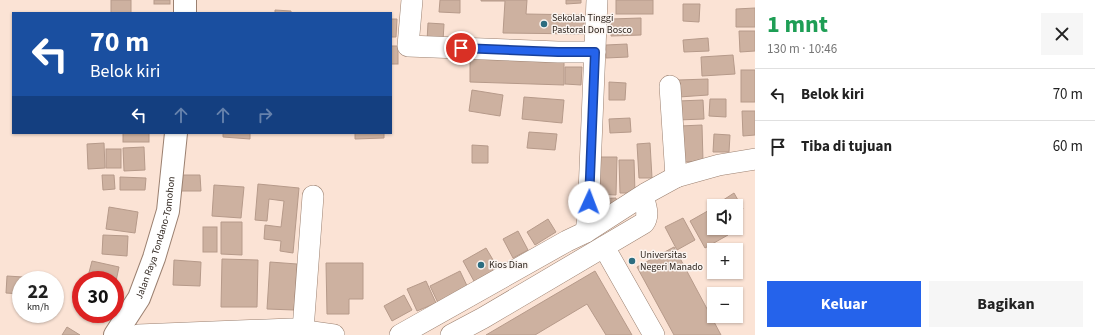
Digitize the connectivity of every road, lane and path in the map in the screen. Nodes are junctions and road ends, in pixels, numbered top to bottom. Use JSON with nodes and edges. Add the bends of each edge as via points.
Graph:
{"nodes":[{"id":1,"x":185,"y":0,"type":"edge"},
{"id":2,"x":412,"y":0,"type":"edge"},
{"id":3,"x":597,"y":0,"type":"edge"},
{"id":4,"x":185,"y":12,"type":"edge"},
{"id":5,"x":595,"y":52,"type":"junction"},
{"id":6,"x":670,"y":86,"type":"dead end"},
{"id":7,"x":176,"y":134,"type":"edge"},
{"id":8,"x":755,"y":159,"type":"edge"},
{"id":9,"x":676,"y":178,"type":"junction"},
{"id":10,"x":313,"y":196,"type":"dead end"},
{"id":11,"x":643,"y":196,"type":"junction"},
{"id":12,"x":586,"y":232,"type":"junction"},
{"id":13,"x":604,"y":247,"type":"junction"},
{"id":14,"x":303,"y":330,"type":"junction"},
{"id":15,"x":411,"y":332,"type":"edge"},
{"id":16,"x":232,"y":333,"type":"edge"},
{"id":17,"x":115,"y":335,"type":"edge"},
{"id":18,"x":138,"y":335,"type":"edge"},
{"id":19,"x":334,"y":335,"type":"edge"},
{"id":20,"x":451,"y":335,"type":"edge"},
{"id":21,"x":654,"y":335,"type":"edge"}],
"edges":[{"from":1,"to":4,"type":"highway"},
{"from":2,"to":5,"type":"street","via":[[408,46]]},
{"from":3,"to":5,"type":"street"},
{"from":5,"to":12,"type":"street"},
{"from":6,"to":9,"type":"street"},
{"from":7,"to":17,"type":"highway","name":"Jalan Raya Tondano-Tomohon","via":[[168,211],[154,258],[140,298]]},
{"from":8,"to":9,"type":"street","via":[[719,165]]},
{"from":9,"to":11,"type":"street"},
{"from":10,"to":14,"type":"street"},
{"from":11,"to":12,"type":"street"},
{"from":11,"to":13,"type":"street","via":[[646,221]]},
{"from":12,"to":15,"type":"street"},
{"from":13,"to":20,"type":"street"},
{"from":13,"to":21,"type":"street"},
{"from":14,"to":16,"type":"street","via":[[279,329]]},
{"from":14,"to":19,"type":"street"},
{"from":16,"to":18,"type":"street"}]}
